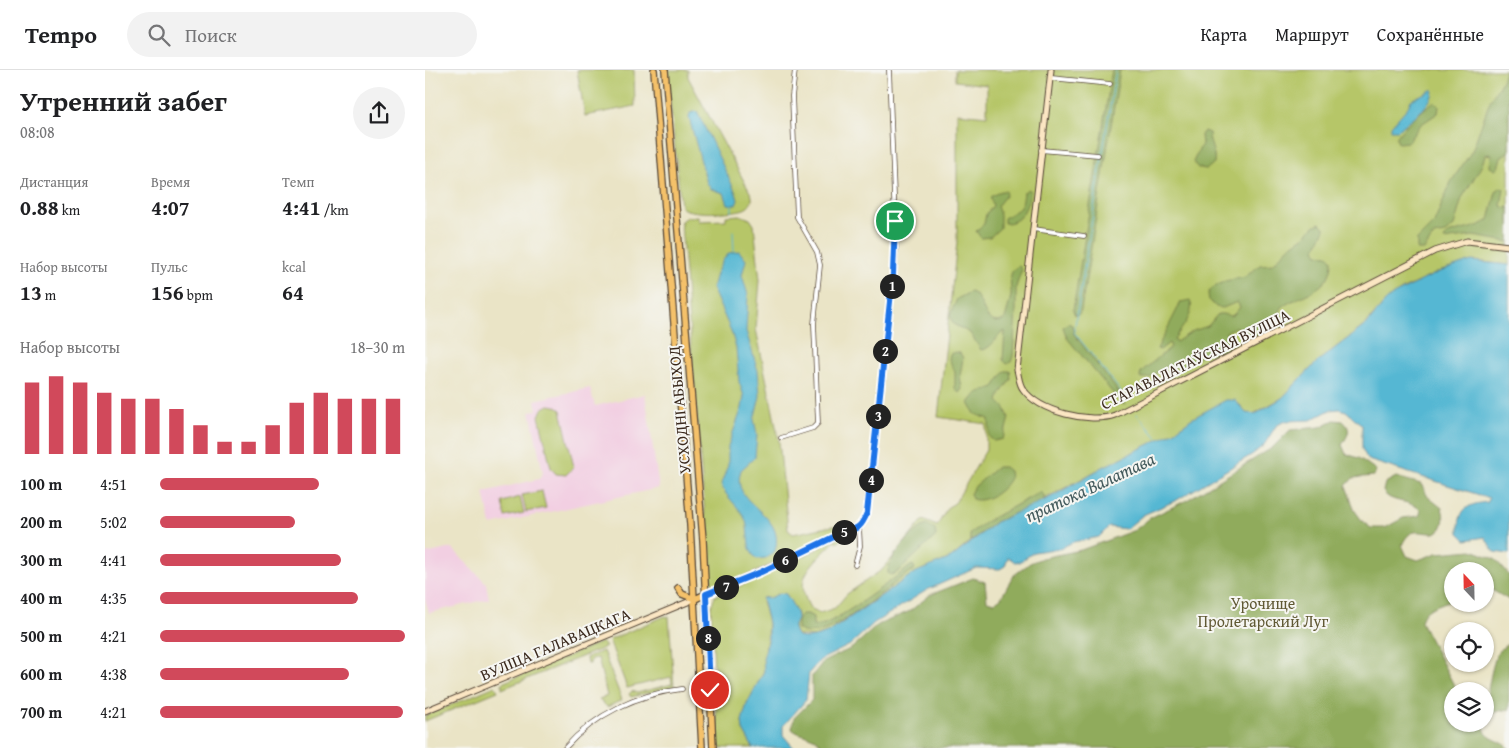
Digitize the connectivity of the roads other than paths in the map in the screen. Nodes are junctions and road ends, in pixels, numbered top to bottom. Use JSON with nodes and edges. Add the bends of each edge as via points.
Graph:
{"nodes":[{"id":1,"x":654,"y":70,"type":"edge"},
{"id":2,"x":665,"y":70,"type":"edge"},
{"id":3,"x":795,"y":70,"type":"edge"},
{"id":4,"x":889,"y":70,"type":"edge"},
{"id":5,"x":1051,"y":70,"type":"edge"},
{"id":6,"x":1051,"y":78,"type":"junction"},
{"id":7,"x":1110,"y":84,"type":"dead end"},
{"id":8,"x":1041,"y":150,"type":"junction"},
{"id":9,"x":1098,"y":156,"type":"dead end"},
{"id":10,"x":1033,"y":229,"type":"junction"},
{"id":11,"x":1084,"y":236,"type":"dead end"},
{"id":12,"x":1509,"y":246,"type":"edge"},
{"id":13,"x":781,"y":438,"type":"dead end"},
{"id":14,"x":859,"y":527,"type":"junction"},
{"id":15,"x":855,"y":565,"type":"dead end"},
{"id":16,"x":678,"y":588,"type":"dead end"},
{"id":17,"x":706,"y":594,"type":"junction"},
{"id":18,"x":695,"y":599,"type":"junction"},
{"id":19,"x":681,"y":689,"type":"dead end"},
{"id":20,"x":425,"y":711,"type":"edge"},
{"id":21,"x":565,"y":748,"type":"edge"},
{"id":22,"x":701,"y":748,"type":"edge"},
{"id":23,"x":713,"y":748,"type":"edge"}],
"edges":[{"from":1,"to":18,"type":"main road","name":"УСХОДНІ АБЫХОД"},
{"from":2,"to":17,"type":"main road","name":"УСХОДНІ АБЫХОД"},
{"from":3,"to":13,"type":"street","via":[[792,96],[797,217],[817,252],[820,265],[814,333],[818,423],[813,428]]},
{"from":4,"to":14,"type":"street","via":[[896,247],[867,513]]},
{"from":5,"to":6,"type":"street","name":"СТАРАВАЛАТАЎСКАЯ ВУЛІЦА"},
{"from":6,"to":7,"type":"street"},
{"from":6,"to":8,"type":"street","name":"СТАРАВАЛАТАЎСКАЯ ВУЛІЦА"},
{"from":8,"to":9,"type":"street"},
{"from":8,"to":10,"type":"street","name":"СТАРАВАЛАТАЎСКАЯ ВУЛІЦА"},
{"from":10,"to":11,"type":"street"},
{"from":10,"to":12,"type":"street","name":"СТАРАВАЛАТАЎСКАЯ ВУЛІЦА","via":[[1017,356],[1020,384],[1043,404],[1092,420],[1123,412],[1435,251],[1467,241]]},
{"from":14,"to":15,"type":"street","via":[[860,546]]},
{"from":14,"to":17,"type":"street"},
{"from":16,"to":18,"type":"main road"},
{"from":17,"to":18,"type":"main road"},
{"from":17,"to":23,"type":"main road","name":"УСХОДНІ АБЫХОД"},
{"from":18,"to":20,"type":"street","name":"ВУЛІЦА ГАЛАВАЦКАГА"},
{"from":18,"to":22,"type":"main road","name":"УСХОДНІ АБЫХОД"},
{"from":19,"to":21,"type":"street","via":[[647,696],[617,708],[585,729]]}]}
